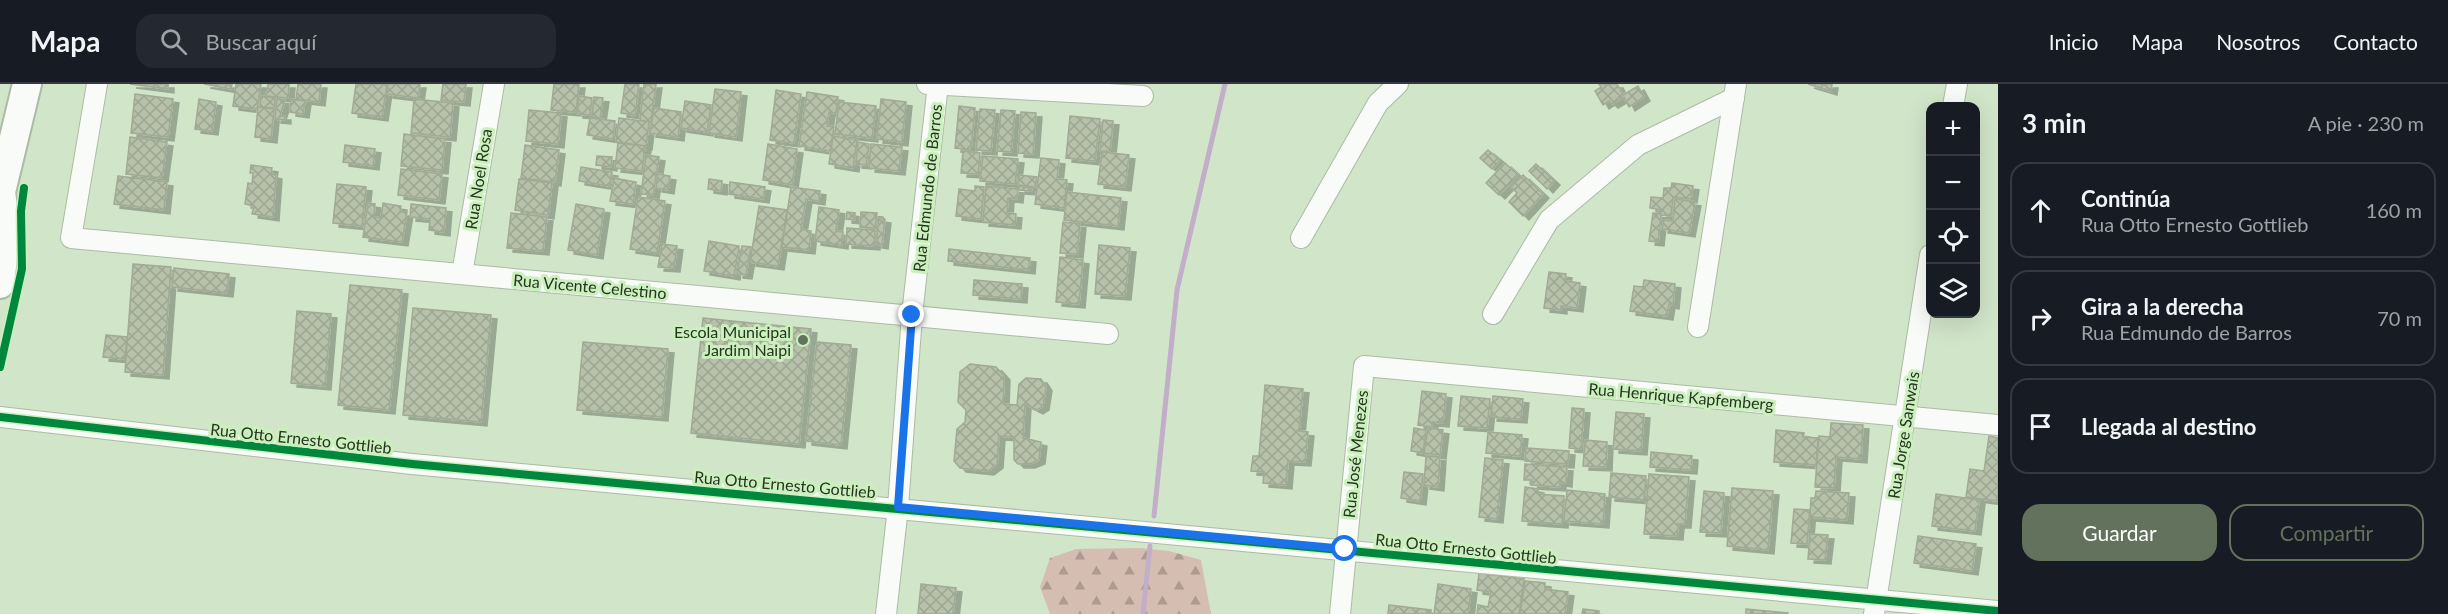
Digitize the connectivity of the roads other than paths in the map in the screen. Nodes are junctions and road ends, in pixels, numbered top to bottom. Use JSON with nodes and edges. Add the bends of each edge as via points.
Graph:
{"nodes":[{"id":1,"x":27,"y":84,"type":"edge"},
{"id":2,"x":97,"y":84,"type":"edge"},
{"id":3,"x":494,"y":84,"type":"edge"},
{"id":4,"x":933,"y":84,"type":"edge"},
{"id":5,"x":1398,"y":84,"type":"edge"},
{"id":6,"x":1957,"y":84,"type":"edge"},
{"id":7,"x":1735,"y":91,"type":"edge"},
{"id":8,"x":1143,"y":96,"type":"dead end"},
{"id":9,"x":1954,"y":102,"type":"edge"},
{"id":10,"x":0,"y":193,"type":"edge"},
{"id":11,"x":1301,"y":238,"type":"dead end"},
{"id":12,"x":1929,"y":264,"type":"edge"},
{"id":13,"x":462,"y":274,"type":"junction"},
{"id":14,"x":0,"y":284,"type":"edge"},
{"id":15,"x":1493,"y":314,"type":"dead end"},
{"id":16,"x":912,"y":315,"type":"junction"},
{"id":17,"x":1698,"y":327,"type":"dead end"},
{"id":18,"x":1108,"y":334,"type":"dead end"},
{"id":19,"x":1364,"y":366,"type":"joint"},
{"id":20,"x":0,"y":417,"type":"edge"},
{"id":21,"x":1906,"y":417,"type":"junction"},
{"id":22,"x":1998,"y":425,"type":"edge"},
{"id":23,"x":898,"y":507,"type":"junction"},
{"id":24,"x":1345,"y":549,"type":"junction"},
{"id":25,"x":1875,"y":608,"type":"edge"},
{"id":26,"x":1998,"y":611,"type":"edge"},
{"id":27,"x":886,"y":614,"type":"edge"},
{"id":28,"x":1340,"y":614,"type":"edge"}],
"edges":[{"from":1,"to":10,"type":"main road"},
{"from":2,"to":13,"type":"street","name":"Rua Vicente Celestino","via":[[71,238]]},
{"from":3,"to":13,"type":"street","name":"Rua Noel Rosa"},
{"from":4,"to":8,"type":"street"},
{"from":4,"to":16,"type":"street","name":"Rua Edmundo de Barros"},
{"from":5,"to":11,"type":"street","via":[[1378,103]]},
{"from":6,"to":9,"type":"street"},
{"from":7,"to":15,"type":"street","via":[[1638,145],[1549,220]]},
{"from":7,"to":17,"type":"street"},
{"from":10,"to":14,"type":"main road","via":[[6,231]]},
{"from":12,"to":21,"type":"street","name":"Rua Jorge Sanwais"},
{"from":13,"to":16,"type":"street","name":"Rua Vicente Celestino"},
{"from":16,"to":18,"type":"street","name":"Rua Vicente Celestino"},
{"from":16,"to":23,"type":"street","name":"Rua Edmundo de Barros"},
{"from":19,"to":21,"type":"street","name":"Rua Henrique Kapfemberg"},
{"from":19,"to":24,"type":"street","name":"Rua José Menezes"},
{"from":20,"to":23,"type":"street","name":"Rua Otto Ernesto Gottlieb","via":[[412,464]]},
{"from":21,"to":22,"type":"street","name":"Rua Henrique Kapfemberg"},
{"from":21,"to":25,"type":"street","name":"Rua Jorge Sanwais"},
{"from":23,"to":24,"type":"street","name":"Rua Otto Ernesto Gottlieb"},
{"from":23,"to":27,"type":"street","name":"Rua Edmundo de Barros"},
{"from":24,"to":25,"type":"street","name":"Rua Otto Ernesto Gottlieb"},
{"from":24,"to":28,"type":"street","name":"Rua José Menezes"},
{"from":25,"to":26,"type":"street","name":"Rua Otto Ernesto Gottlieb"}]}
